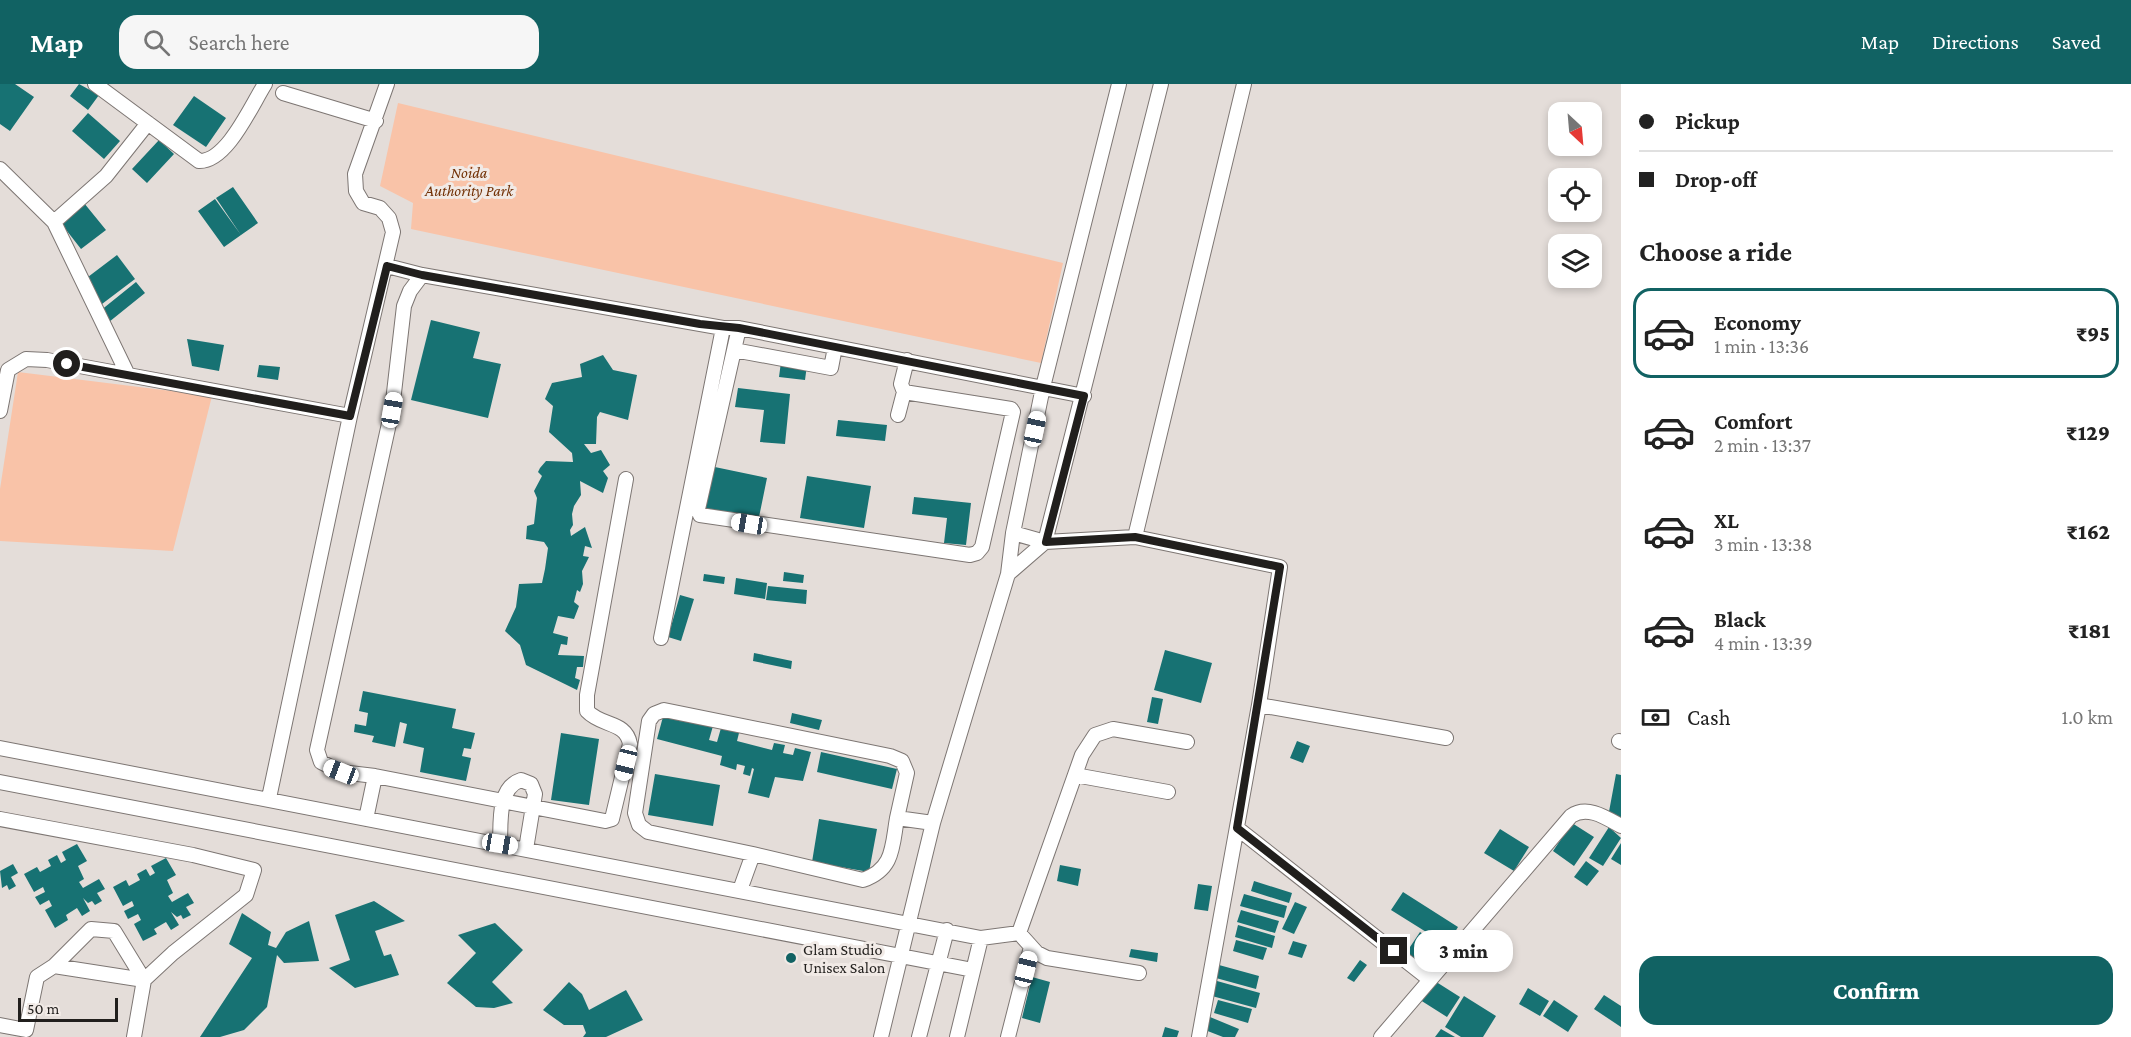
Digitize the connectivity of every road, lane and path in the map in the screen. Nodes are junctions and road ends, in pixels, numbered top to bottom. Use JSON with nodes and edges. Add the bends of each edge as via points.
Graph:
{"nodes":[{"id":1,"x":95,"y":84,"type":"edge"},
{"id":2,"x":265,"y":84,"type":"edge"},
{"id":3,"x":387,"y":84,"type":"edge"},
{"id":4,"x":1119,"y":84,"type":"edge"},
{"id":5,"x":1161,"y":84,"type":"edge"},
{"id":6,"x":1244,"y":84,"type":"edge"},
{"id":7,"x":283,"y":93,"type":"dead end"},
{"id":8,"x":376,"y":121,"type":"junction"},
{"id":9,"x":148,"y":123,"type":"junction"},
{"id":10,"x":0,"y":169,"type":"edge"},
{"id":11,"x":54,"y":222,"type":"junction"},
{"id":12,"x":387,"y":266,"type":"junction"},
{"id":13,"x":422,"y":275,"type":"junction"},
{"id":14,"x":723,"y":328,"type":"junction"},
{"id":15,"x":739,"y":328,"type":"junction"},
{"id":16,"x":836,"y":347,"type":"junction"},
{"id":17,"x":734,"y":350,"type":"junction"},
{"id":18,"x":907,"y":360,"type":"junction"},
{"id":19,"x":6,"y":364,"type":"edge"},
{"id":20,"x":128,"y":375,"type":"junction"},
{"id":21,"x":1044,"y":387,"type":"junction"},
{"id":22,"x":904,"y":392,"type":"junction"},
{"id":23,"x":1084,"y":396,"type":"junction"},
{"id":24,"x":0,"y":411,"type":"edge"},
{"id":25,"x":898,"y":415,"type":"dead end"},
{"id":26,"x":350,"y":416,"type":"junction"},
{"id":27,"x":626,"y":479,"type":"dead end"},
{"id":28,"x":1013,"y":533,"type":"junction"},
{"id":29,"x":1135,"y":537,"type":"junction"},
{"id":30,"x":1046,"y":542,"type":"junction"},
{"id":31,"x":1008,"y":574,"type":"junction"},
{"id":32,"x":661,"y":638,"type":"dead end"},
{"id":33,"x":1259,"y":705,"type":"junction"},
{"id":34,"x":1446,"y":738,"type":"dead end"},
{"id":35,"x":1187,"y":742,"type":"dead end"},
{"id":36,"x":0,"y":748,"type":"edge"},
{"id":37,"x":1075,"y":775,"type":"junction"},
{"id":38,"x":375,"y":776,"type":"junction"},
{"id":39,"x":0,"y":782,"type":"edge"},
{"id":40,"x":1168,"y":792,"type":"dead end"},
{"id":41,"x":269,"y":798,"type":"junction"},
{"id":42,"x":504,"y":801,"type":"junction"},
{"id":43,"x":534,"y":807,"type":"junction"},
{"id":44,"x":897,"y":818,"type":"junction"},
{"id":45,"x":0,"y":819,"type":"edge"},
{"id":46,"x":366,"y":819,"type":"junction"},
{"id":47,"x":933,"y":823,"type":"junction"},
{"id":48,"x":1621,"y":826,"type":"edge"},
{"id":49,"x":1237,"y":828,"type":"junction"},
{"id":50,"x":500,"y":844,"type":"junction"},
{"id":51,"x":526,"y":849,"type":"junction"},
{"id":52,"x":753,"y":854,"type":"junction"},
{"id":53,"x":740,"y":890,"type":"junction"},
{"id":54,"x":910,"y":923,"type":"junction"},
{"id":55,"x":947,"y":930,"type":"junction"},
{"id":56,"x":1019,"y":933,"type":"junction"},
{"id":57,"x":981,"y":938,"type":"junction"},
{"id":58,"x":1031,"y":947,"type":"junction"},
{"id":59,"x":902,"y":955,"type":"junction"},
{"id":60,"x":938,"y":963,"type":"junction"},
{"id":61,"x":54,"y":966,"type":"junction"},
{"id":62,"x":973,"y":970,"type":"junction"},
{"id":63,"x":1139,"y":973,"type":"dead end"},
{"id":64,"x":1429,"y":979,"type":"junction"},
{"id":65,"x":144,"y":980,"type":"junction"},
{"id":66,"x":0,"y":1025,"type":"edge"},
{"id":67,"x":25,"y":1034,"type":"edge"},
{"id":68,"x":134,"y":1037,"type":"edge"},
{"id":69,"x":881,"y":1037,"type":"edge"},
{"id":70,"x":918,"y":1037,"type":"edge"},
{"id":71,"x":957,"y":1037,"type":"edge"},
{"id":72,"x":1008,"y":1037,"type":"edge"},
{"id":73,"x":1199,"y":1037,"type":"edge"},
{"id":74,"x":1381,"y":1037,"type":"edge"}],
"edges":[{"from":1,"to":9,"type":"street"},
{"from":2,"to":9,"type":"street","via":[[233,137],[208,161],[198,161]]},
{"from":3,"to":8,"type":"street"},
{"from":4,"to":21,"type":"street"},
{"from":5,"to":23,"type":"street"},
{"from":6,"to":29,"type":"street"},
{"from":7,"to":8,"type":"street"},
{"from":8,"to":12,"type":"street","via":[[355,174],[356,191],[363,203],[380,208],[389,218],[393,232]]},
{"from":9,"to":11,"type":"street","via":[[106,176]]},
{"from":10,"to":11,"type":"street"},
{"from":11,"to":20,"type":"street"},
{"from":12,"to":13,"type":"street"},
{"from":12,"to":26,"type":"street"},
{"from":13,"to":14,"type":"street"},
{"from":13,"to":38,"type":"street","via":[[404,306],[392,410],[317,750],[327,766],[341,772]]},
{"from":14,"to":15,"type":"street"},
{"from":14,"to":32,"type":"street"},
{"from":15,"to":16,"type":"street"},
{"from":15,"to":17,"type":"street"},
{"from":16,"to":17,"type":"street","via":[[831,368]]},
{"from":16,"to":18,"type":"street"},
{"from":17,"to":22,"type":"street","via":[[700,514],[977,553],[982,547],[1011,409]]},
{"from":18,"to":21,"type":"street"},
{"from":18,"to":22,"type":"street","via":[[901,384]]},
{"from":19,"to":20,"type":"street","via":[[26,359],[47,360]]},
{"from":19,"to":24,"type":"street"},
{"from":20,"to":26,"type":"street"},
{"from":21,"to":23,"type":"street"},
{"from":21,"to":28,"type":"street"},
{"from":22,"to":25,"type":"street"},
{"from":23,"to":30,"type":"street"},
{"from":26,"to":41,"type":"street"},
{"from":27,"to":43,"type":"street","via":[[587,694],[587,711],[595,719],[621,727],[628,734],[630,744],[612,819],[605,821]]},
{"from":28,"to":30,"type":"street"},
{"from":28,"to":31,"type":"street"},
{"from":29,"to":30,"type":"street"},
{"from":29,"to":33,"type":"street","via":[[1280,567]]},
{"from":30,"to":31,"type":"street"},
{"from":31,"to":47,"type":"street"},
{"from":33,"to":34,"type":"street"},
{"from":33,"to":49,"type":"street"},
{"from":35,"to":37,"type":"street","via":[[1113,729],[1103,731],[1088,744]]},
{"from":36,"to":41,"type":"street"},
{"from":37,"to":40,"type":"street"},
{"from":37,"to":56,"type":"street"},
{"from":38,"to":42,"type":"street"},
{"from":38,"to":46,"type":"street"},
{"from":39,"to":59,"type":"street"},
{"from":41,"to":46,"type":"street"},
{"from":42,"to":43,"type":"street"},
{"from":42,"to":43,"type":"street","via":[[512,783],[521,780],[531,784]]},
{"from":42,"to":50,"type":"street"},
{"from":43,"to":51,"type":"street"},
{"from":44,"to":47,"type":"street"},
{"from":44,"to":52,"type":"street","via":[[889,859],[879,874],[863,880]]},
{"from":44,"to":52,"type":"street","via":[[906,773],[902,761],[664,710],[654,714],[649,721],[635,813],[639,825],[648,832]]},
{"from":45,"to":65,"type":"street","via":[[254,870],[246,895]]},
{"from":46,"to":50,"type":"street"},
{"from":47,"to":54,"type":"street"},
{"from":48,"to":64,"type":"street","via":[[1588,810],[1571,816]]},
{"from":49,"to":64,"type":"street"},
{"from":49,"to":73,"type":"street"},
{"from":50,"to":51,"type":"street"},
{"from":51,"to":53,"type":"street"},
{"from":52,"to":53,"type":"street"},
{"from":53,"to":54,"type":"street"},
{"from":54,"to":55,"type":"street"},
{"from":54,"to":59,"type":"street"},
{"from":55,"to":57,"type":"street"},
{"from":55,"to":60,"type":"street"},
{"from":56,"to":57,"type":"street"},
{"from":56,"to":58,"type":"street"},
{"from":57,"to":62,"type":"street"},
{"from":58,"to":63,"type":"street","via":[[1047,958]]},
{"from":58,"to":72,"type":"street"},
{"from":59,"to":60,"type":"street"},
{"from":59,"to":69,"type":"street"},
{"from":60,"to":62,"type":"street"},
{"from":60,"to":70,"type":"street"},
{"from":61,"to":65,"type":"street"},
{"from":61,"to":65,"type":"street","via":[[91,929],[114,931]]},
{"from":61,"to":67,"type":"street","via":[[37,977]]},
{"from":62,"to":71,"type":"street"},
{"from":64,"to":74,"type":"street"},
{"from":65,"to":68,"type":"street"},
{"from":66,"to":67,"type":"street"}]}
